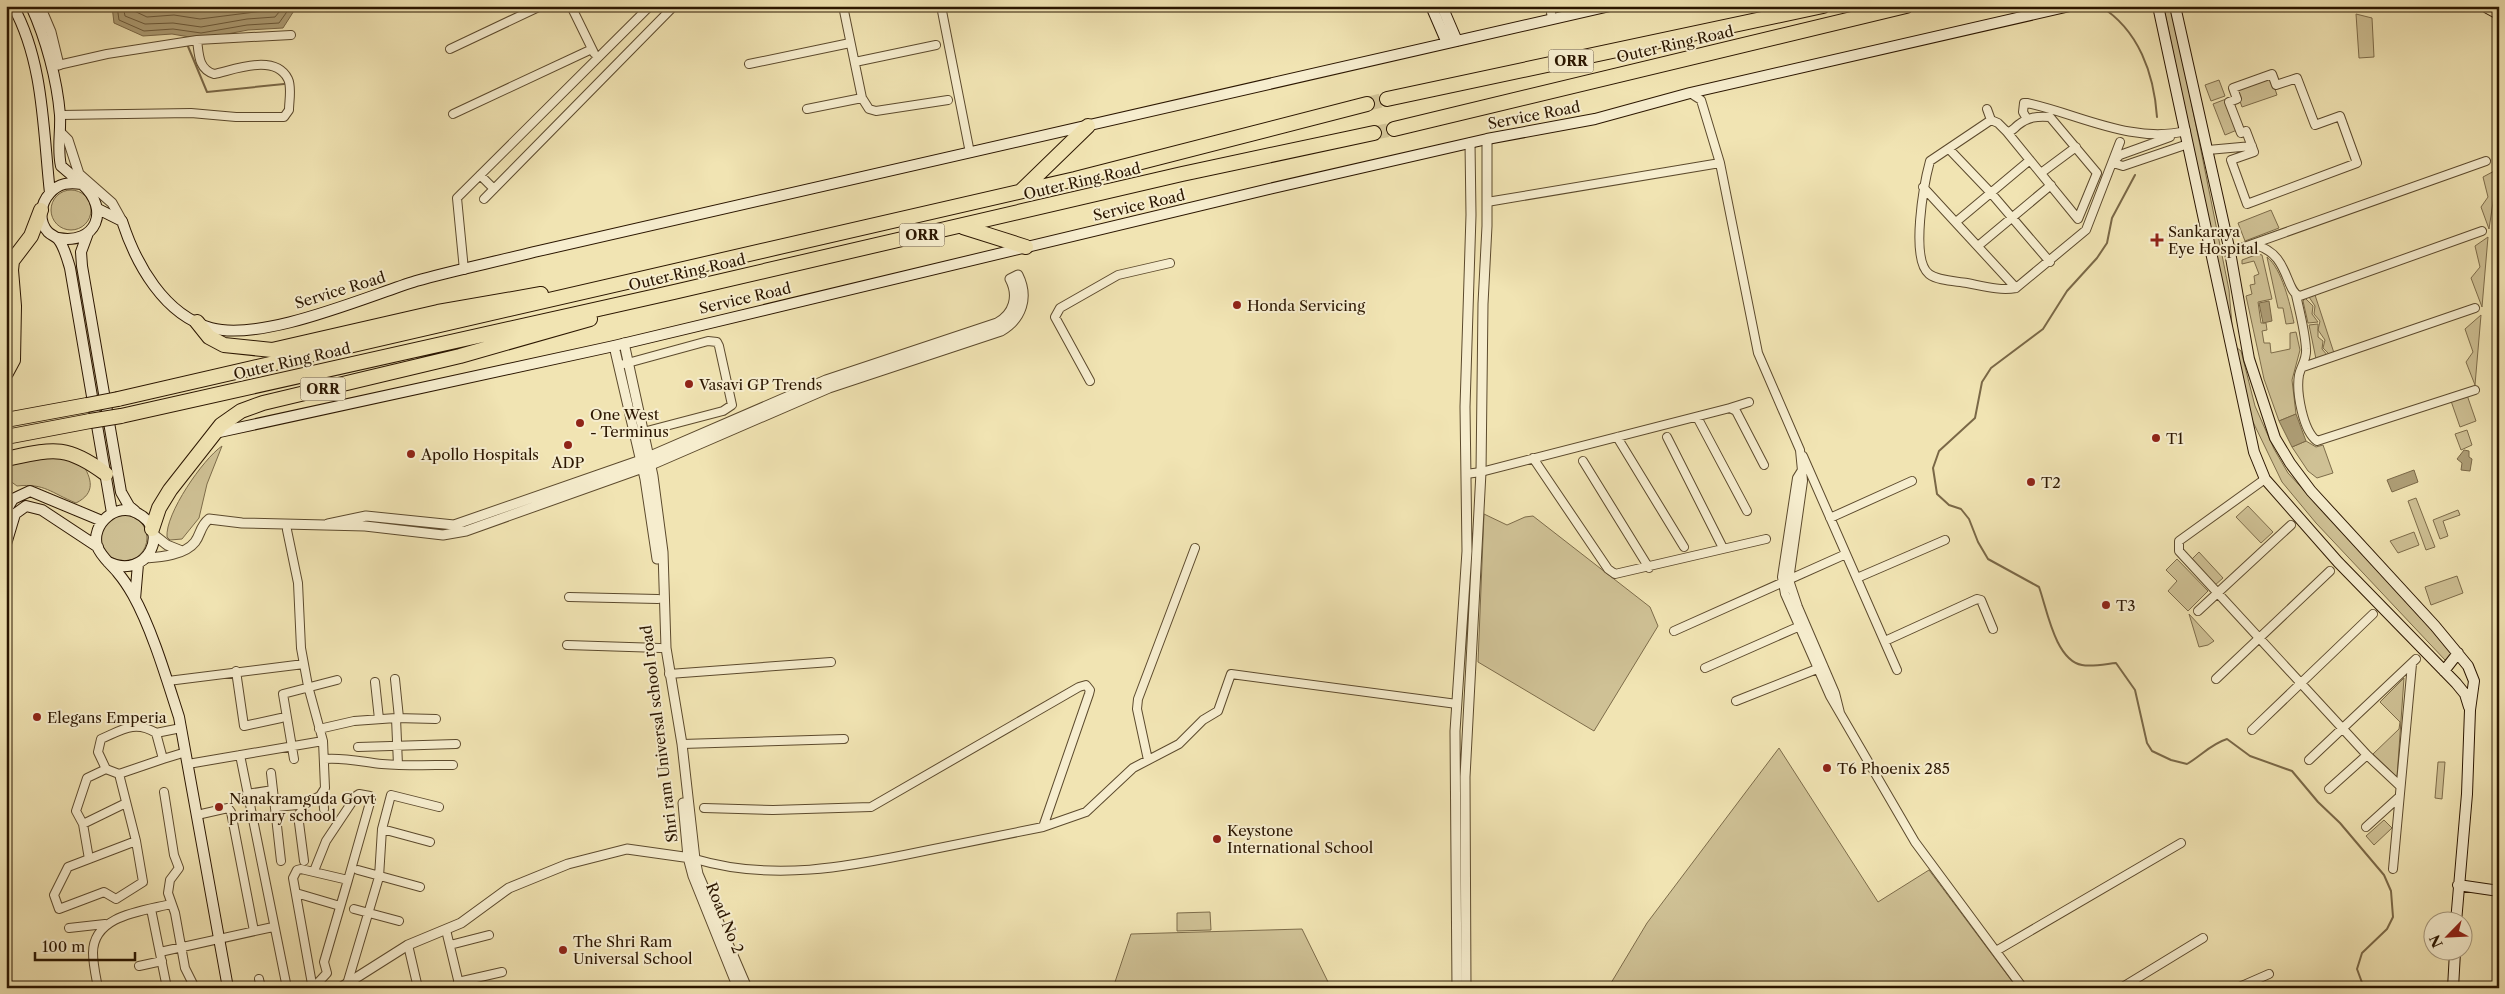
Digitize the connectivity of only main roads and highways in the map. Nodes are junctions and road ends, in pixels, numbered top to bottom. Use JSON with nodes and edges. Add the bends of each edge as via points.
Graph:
{"nodes":[{"id":1,"x":13,"y":6,"type":"edge"},
{"id":2,"x":31,"y":6,"type":"edge"},
{"id":3,"x":1431,"y":6,"type":"edge"},
{"id":4,"x":1442,"y":6,"type":"edge"},
{"id":5,"x":1610,"y":6,"type":"edge"},
{"id":6,"x":1823,"y":6,"type":"edge"},
{"id":7,"x":1906,"y":6,"type":"edge"},
{"id":8,"x":2070,"y":6,"type":"edge"},
{"id":9,"x":2158,"y":6,"type":"edge"},
{"id":10,"x":2175,"y":6,"type":"edge"},
{"id":11,"x":2488,"y":6,"type":"edge"},
{"id":12,"x":2499,"y":12,"type":"edge"},
{"id":13,"x":1452,"y":42,"type":"junction"},
{"id":14,"x":1388,"y":99,"type":"tunnel mouth"},
{"id":15,"x":1367,"y":104,"type":"tunnel mouth"},
{"id":16,"x":1088,"y":126,"type":"junction"},
{"id":17,"x":1394,"y":128,"type":"tunnel mouth"},
{"id":18,"x":1374,"y":133,"type":"tunnel mouth"},
{"id":19,"x":1185,"y":151,"type":"junction"},
{"id":20,"x":1191,"y":173,"type":"junction"},
{"id":21,"x":82,"y":184,"type":"junction"},
{"id":22,"x":1020,"y":191,"type":"junction"},
{"id":23,"x":50,"y":193,"type":"junction"},
{"id":24,"x":98,"y":209,"type":"junction"},
{"id":25,"x":41,"y":210,"type":"junction"},
{"id":26,"x":958,"y":226,"type":"junction"},
{"id":27,"x":89,"y":230,"type":"junction"},
{"id":28,"x":58,"y":238,"type":"junction"},
{"id":29,"x":1026,"y":246,"type":"junction"},
{"id":30,"x":669,"y":272,"type":"junction"},
{"id":31,"x":674,"y":292,"type":"junction"},
{"id":32,"x":197,"y":322,"type":"junction"},
{"id":33,"x":2244,"y":333,"type":"junction"},
{"id":34,"x":2229,"y":336,"type":"junction"},
{"id":35,"x":6,"y":372,"type":"edge"},
{"id":36,"x":6,"y":420,"type":"edge"},
{"id":37,"x":215,"y":433,"type":"junction"},
{"id":38,"x":6,"y":437,"type":"edge"},
{"id":39,"x":6,"y":459,"type":"edge"},
{"id":40,"x":106,"y":474,"type":"junction"},
{"id":41,"x":6,"y":500,"type":"edge"},
{"id":42,"x":11,"y":511,"type":"edge"},
{"id":43,"x":136,"y":512,"type":"junction"},
{"id":44,"x":112,"y":513,"type":"junction"},
{"id":45,"x":102,"y":521,"type":"junction"},
{"id":46,"x":152,"y":532,"type":"junction"},
{"id":47,"x":6,"y":544,"type":"edge"},
{"id":48,"x":98,"y":547,"type":"junction"},
{"id":49,"x":142,"y":561,"type":"junction"},
{"id":50,"x":108,"y":562,"type":"junction"},
{"id":51,"x":135,"y":598,"type":"junction"},
{"id":52,"x":2458,"y":654,"type":"junction"},
{"id":53,"x":2444,"y":671,"type":"junction"},
{"id":54,"x":2470,"y":710,"type":"junction"},
{"id":55,"x":2458,"y":885,"type":"junction"},
{"id":56,"x":2499,"y":891,"type":"edge"},
{"id":57,"x":2457,"y":912,"type":"edge"},
{"id":58,"x":2454,"y":962,"type":"edge"},
{"id":59,"x":228,"y":988,"type":"edge"},
{"id":60,"x":2453,"y":988,"type":"edge"}],
"edges":[{"from":1,"to":23,"type":"main road","via":[[27,37],[34,64]]},
{"from":2,"to":21,"type":"main road","via":[[55,66],[61,166]]},
{"from":3,"to":13,"type":"main road"},
{"from":4,"to":13,"type":"main road"},
{"from":5,"to":13,"type":"main road","name":"Service Road"},
{"from":6,"to":14,"type":"highway","name":"Outer Ring Road","number":"ORR"},
{"from":7,"to":17,"type":"highway","name":"Outer Ring Road","number":"ORR"},
{"from":8,"to":29,"type":"main road","name":"Service Road","via":[[1690,92],[1595,119],[1487,139]]},
{"from":9,"to":34,"type":"main road"},
{"from":10,"to":33,"type":"main road","via":[[2230,252]]},
{"from":11,"to":12,"type":"highway"},
{"from":13,"to":16,"type":"main road","name":"Service Road"},
{"from":15,"to":19,"type":"highway","name":"Outer Ring Road","number":"ORR"},
{"from":16,"to":22,"type":"highway"},
{"from":16,"to":32,"type":"main road","name":"Service Road","via":[[416,281],[331,310],[260,329],[212,328]]},
{"from":18,"to":20,"type":"highway","name":"Outer Ring Road","number":"ORR"},
{"from":19,"to":20,"type":"highway"},
{"from":19,"to":22,"type":"highway","name":"Outer Ring Road","number":"ORR"},
{"from":20,"to":26,"type":"highway","name":"Outer Ring Road","number":"ORR"},
{"from":21,"to":23,"type":"main road","via":[[66,183]]},
{"from":21,"to":24,"type":"main road","via":[[94,196]]},
{"from":22,"to":30,"type":"highway","name":"Outer Ring Road","number":"ORR"},
{"from":23,"to":25,"type":"main road"},
{"from":24,"to":27,"type":"main road","via":[[94,225]]},
{"from":24,"to":32,"type":"main road","name":"Service Road","via":[[122,221],[129,243],[156,288],[176,309]]},
{"from":25,"to":28,"type":"main road","via":[[45,227]]},
{"from":25,"to":35,"type":"highway","via":[[31,236],[12,260],[13,360]]},
{"from":26,"to":29,"type":"highway"},
{"from":26,"to":31,"type":"highway","name":"Outer Ring Road","number":"ORR"},
{"from":27,"to":28,"type":"main road","via":[[80,238]]},
{"from":27,"to":43,"type":"main road","via":[[81,252],[83,276],[120,486],[128,506]]},
{"from":28,"to":40,"type":"main road","via":[[70,268]]},
{"from":29,"to":37,"type":"main road","name":"Service Road","via":[[619,344]]},
{"from":30,"to":32,"type":"highway","number":"ORR","via":[[459,308],[272,350],[224,345],[209,337]]},
{"from":30,"to":36,"type":"highway","name":"Outer Ring Road","number":"ORR","bridge":true,"via":[[118,400]]},
{"from":31,"to":37,"type":"highway","number":"ORR","via":[[460,356],[252,406],[233,415]]},
{"from":31,"to":38,"type":"highway","name":"Outer Ring Road","number":"ORR","bridge":true,"via":[[121,416]]},
{"from":33,"to":34,"type":"main road"},
{"from":33,"to":52,"type":"main road","via":[[2259,393],[2275,438],[2290,463],[2311,491]]},
{"from":34,"to":53,"type":"main road","via":[[2254,452],[2265,479],[2338,562]]},
{"from":37,"to":46,"type":"highway","number":"ORR","via":[[158,508]]},
{"from":39,"to":40,"type":"highway","via":[[60,451],[76,454]]},
{"from":40,"to":44,"type":"main road"},
{"from":41,"to":42,"type":"highway"},
{"from":42,"to":45,"type":"main road","via":[[12,499],[30,491]]},
{"from":42,"to":47,"type":"main road","via":[[15,514]]},
{"from":42,"to":48,"type":"main road","via":[[26,506],[42,510]]},
{"from":43,"to":44,"type":"main road"},
{"from":43,"to":46,"type":"main road","via":[[146,519]]},
{"from":44,"to":45,"type":"main road"},
{"from":45,"to":48,"type":"main road","via":[[98,529]]},
{"from":46,"to":49,"type":"main road","via":[[151,550]]},
{"from":48,"to":50,"type":"main road"},
{"from":49,"to":50,"type":"main road","via":[[128,567]]},
{"from":49,"to":51,"type":"main road"},
{"from":50,"to":51,"type":"main road"},
{"from":51,"to":59,"type":"main road","via":[[168,681],[181,728]]},
{"from":52,"to":53,"type":"main road"},
{"from":52,"to":54,"type":"main road","via":[[2468,666],[2474,682]]},
{"from":53,"to":54,"type":"main road","via":[[2465,694]]},
{"from":54,"to":55,"type":"main road","via":[[2467,794]]},
{"from":55,"to":56,"type":"main road"},
{"from":55,"to":57,"type":"main road"},
{"from":58,"to":60,"type":"main road"}]}
